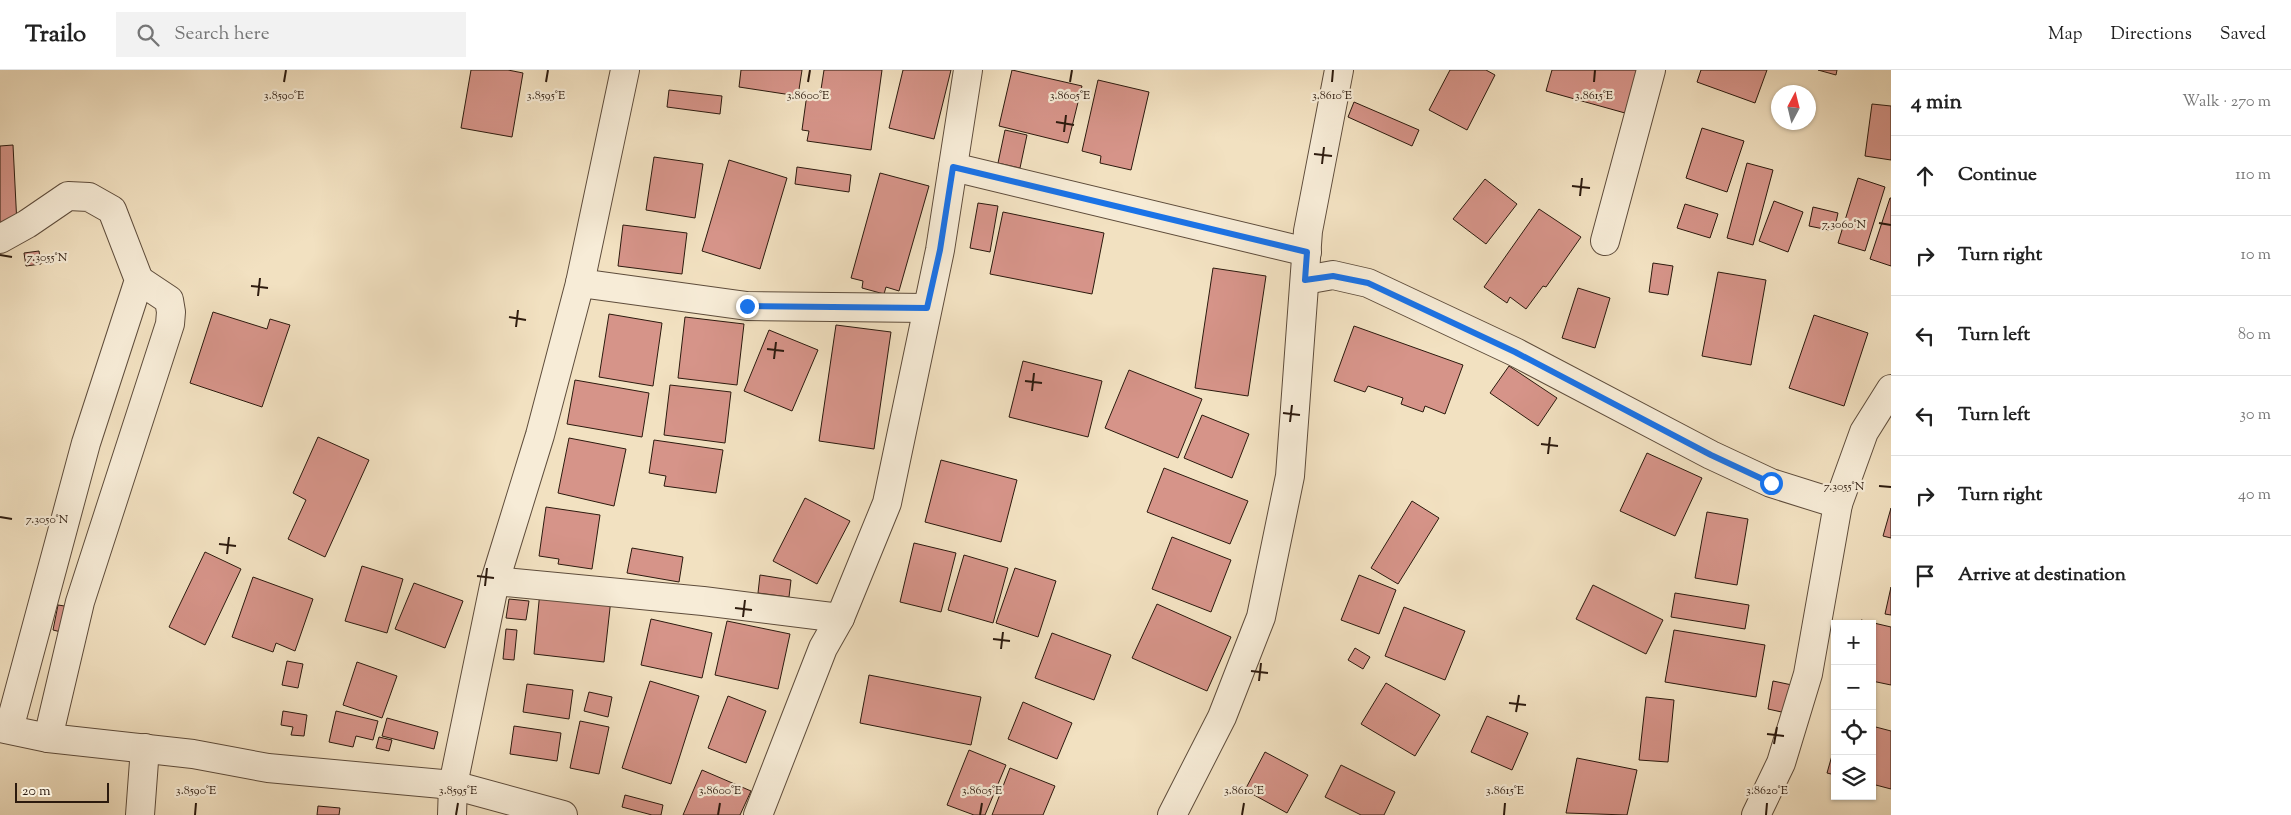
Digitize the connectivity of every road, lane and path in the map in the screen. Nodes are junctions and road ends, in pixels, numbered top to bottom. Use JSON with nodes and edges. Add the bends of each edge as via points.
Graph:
{"nodes":[{"id":1,"x":625,"y":70,"type":"edge"},
{"id":2,"x":968,"y":70,"type":"edge"},
{"id":3,"x":1339,"y":70,"type":"edge"},
{"id":4,"x":1651,"y":70,"type":"edge"},
{"id":5,"x":953,"y":167,"type":"junction"},
{"id":6,"x":0,"y":239,"type":"edge"},
{"id":7,"x":1605,"y":241,"type":"dead end"},
{"id":8,"x":1307,"y":252,"type":"junction"},
{"id":9,"x":139,"y":280,"type":"junction"},
{"id":10,"x":1305,"y":280,"type":"junction"},
{"id":11,"x":580,"y":283,"type":"junction"},
{"id":12,"x":927,"y":308,"type":"junction"},
{"id":13,"x":1891,"y":389,"type":"edge"},
{"id":14,"x":1838,"y":504,"type":"junction"},
{"id":15,"x":494,"y":581,"type":"junction"},
{"id":16,"x":840,"y":618,"type":"junction"},
{"id":17,"x":5,"y":729,"type":"edge"},
{"id":18,"x":48,"y":738,"type":"junction"},
{"id":19,"x":145,"y":748,"type":"junction"},
{"id":20,"x":453,"y":785,"type":"junction"},
{"id":21,"x":140,"y":815,"type":"edge"},
{"id":22,"x":452,"y":815,"type":"edge"},
{"id":23,"x":563,"y":815,"type":"edge"},
{"id":24,"x":758,"y":815,"type":"edge"},
{"id":25,"x":1172,"y":815,"type":"edge"},
{"id":26,"x":1756,"y":815,"type":"edge"}],
"edges":[{"from":1,"to":11,"type":"street"},
{"from":2,"to":5,"type":"street"},
{"from":3,"to":8,"type":"street","via":[[1308,231]]},
{"from":4,"to":7,"type":"street"},
{"from":5,"to":8,"type":"street"},
{"from":5,"to":12,"type":"street"},
{"from":6,"to":9,"type":"street","via":[[68,196],[89,197],[112,210]]},
{"from":8,"to":10,"type":"street"},
{"from":9,"to":17,"type":"street","via":[[86,443]]},
{"from":9,"to":18,"type":"street","via":[[169,300],[170,324],[80,602]]},
{"from":10,"to":14,"type":"street","via":[[1333,276],[1368,283],[1515,352],[1711,455],[1771,483]]},
{"from":10,"to":25,"type":"street","via":[[1290,476],[1261,617],[1222,717]]},
{"from":11,"to":12,"type":"street","via":[[747,306]]},
{"from":11,"to":15,"type":"street","via":[[540,435]]},
{"from":12,"to":16,"type":"street","via":[[887,503]]},
{"from":13,"to":14,"type":"street","via":[[1864,432]]},
{"from":14,"to":26,"type":"street","via":[[1808,674],[1781,763]]},
{"from":15,"to":16,"type":"street"},
{"from":15,"to":20,"type":"street"},
{"from":16,"to":24,"type":"street","via":[[822,648]]},
{"from":17,"to":18,"type":"street"},
{"from":18,"to":19,"type":"street"},
{"from":19,"to":20,"type":"street","via":[[268,768]]},
{"from":19,"to":21,"type":"street"},
{"from":20,"to":22,"type":"street"},
{"from":20,"to":23,"type":"street"}]}
